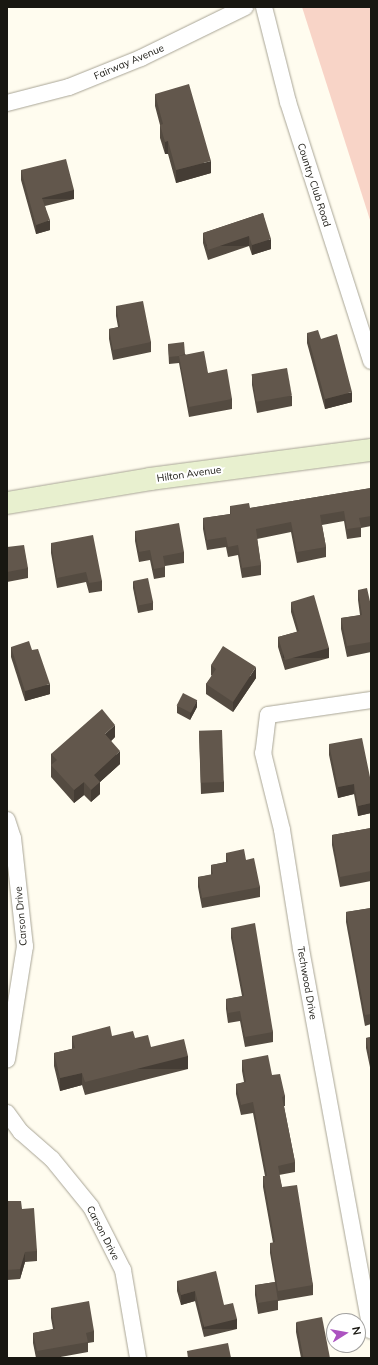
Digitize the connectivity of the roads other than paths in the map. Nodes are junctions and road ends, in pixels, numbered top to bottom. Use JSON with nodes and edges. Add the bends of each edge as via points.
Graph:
{"nodes":[{"id":1,"x":245,"y":7,"type":"edge"},
{"id":2,"x":264,"y":7,"type":"edge"},
{"id":3,"x":7,"y":104,"type":"edge"},
{"id":4,"x":371,"y":361,"type":"edge"},
{"id":5,"x":371,"y":450,"type":"edge"},
{"id":6,"x":7,"y":503,"type":"edge"},
{"id":7,"x":371,"y":700,"type":"edge"},
{"id":8,"x":7,"y":820,"type":"edge"},
{"id":9,"x":7,"y":1060,"type":"edge"},
{"id":10,"x":7,"y":1113,"type":"edge"},
{"id":11,"x":14,"y":1136,"type":"edge"},
{"id":12,"x":371,"y":1331,"type":"edge"},
{"id":13,"x":138,"y":1358,"type":"edge"}],
"edges":[{"from":1,"to":3,"type":"street","name":"Fairway Avenue","via":[[141,58],[69,87]]},
{"from":2,"to":4,"type":"street","name":"Country Club Road","via":[[297,132]]},
{"from":5,"to":6,"type":"street","name":"Hilton Avenue","via":[[150,480]]},
{"from":7,"to":12,"type":"street","name":"Techwood Drive","via":[[268,715],[263,752],[282,830],[301,949]]},
{"from":8,"to":9,"type":"street","name":"Carson Drive","via":[[13,838],[25,946]]},
{"from":10,"to":11,"type":"street","name":"Carson Drive"},
{"from":11,"to":13,"type":"street","name":"Carson Drive","via":[[52,1159],[91,1207],[123,1270]]}]}
